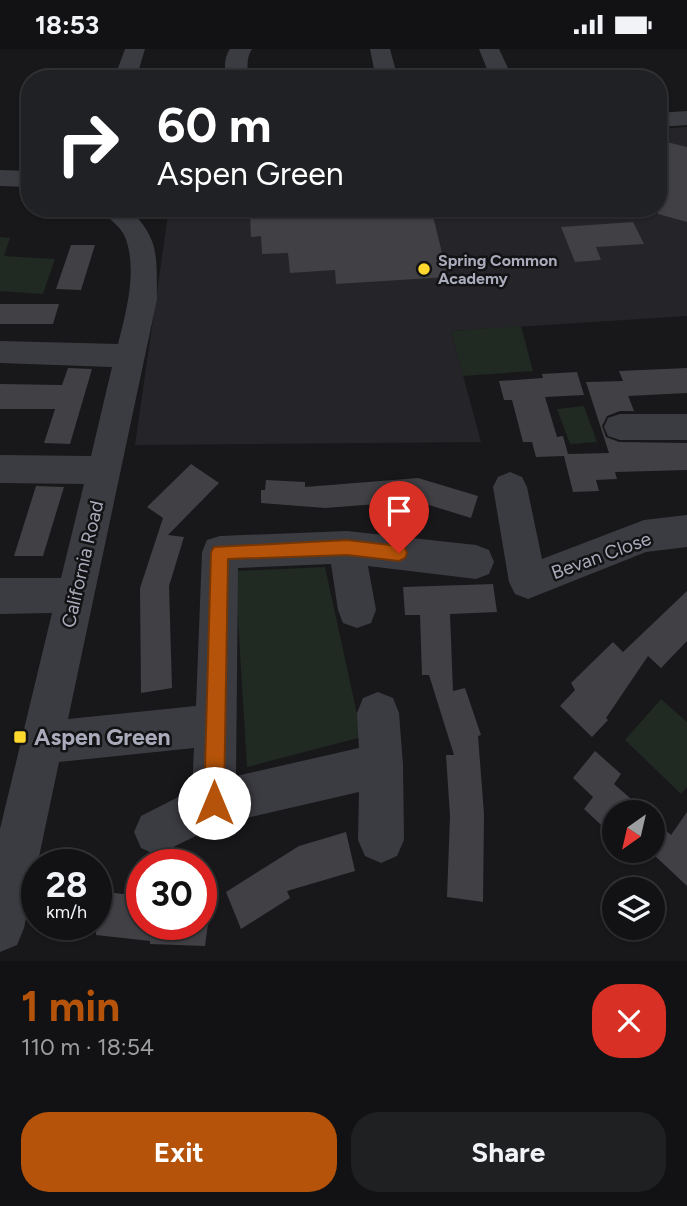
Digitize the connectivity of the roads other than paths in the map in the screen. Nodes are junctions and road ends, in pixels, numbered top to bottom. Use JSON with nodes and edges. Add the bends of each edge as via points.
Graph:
{"nodes":[{"id":1,"x":135,"y":49,"type":"edge"},
{"id":2,"x":242,"y":49,"type":"edge"},
{"id":3,"x":380,"y":49,"type":"edge"},
{"id":4,"x":489,"y":49,"type":"edge"},
{"id":5,"x":128,"y":70,"type":"edge"},
{"id":6,"x":236,"y":70,"type":"edge"},
{"id":7,"x":385,"y":70,"type":"edge"},
{"id":8,"x":498,"y":70,"type":"edge"},
{"id":9,"x":687,"y":118,"type":"edge"},
{"id":10,"x":667,"y":119,"type":"edge"},
{"id":11,"x":0,"y":178,"type":"edge"},
{"id":12,"x":21,"y":179,"type":"edge"},
{"id":13,"x":128,"y":217,"type":"edge"},
{"id":14,"x":0,"y":352,"type":"edge"},
{"id":15,"x":130,"y":356,"type":"junction"},
{"id":16,"x":620,"y":427,"type":"dead end"},
{"id":17,"x":687,"y":427,"type":"edge"},
{"id":18,"x":0,"y":469,"type":"edge"},
{"id":19,"x":104,"y":470,"type":"junction"},
{"id":20,"x":510,"y":487,"type":"dead end"},
{"id":21,"x":687,"y":531,"type":"edge"},
{"id":22,"x":347,"y":547,"type":"junction"},
{"id":23,"x":476,"y":562,"type":"dead end"},
{"id":24,"x":75,"y":595,"type":"junction"},
{"id":25,"x":0,"y":596,"type":"edge"},
{"id":26,"x":357,"y":610,"type":"dead end"},
{"id":27,"x":378,"y":713,"type":"dead end"},
{"id":28,"x":215,"y":725,"type":"junction"},
{"id":29,"x":41,"y":743,"type":"junction"},
{"id":30,"x":381,"y":765,"type":"junction"},
{"id":31,"x":214,"y":803,"type":"junction"},
{"id":32,"x":157,"y":832,"type":"dead end"},
{"id":33,"x":381,"y":840,"type":"dead end"},
{"id":34,"x":0,"y":928,"type":"edge"}],
"edges":[{"from":1,"to":5,"type":"street"},
{"from":2,"to":6,"type":"street","via":[[236,55]]},
{"from":3,"to":7,"type":"street"},
{"from":4,"to":8,"type":"street"},
{"from":9,"to":10,"type":"street"},
{"from":11,"to":12,"type":"street"},
{"from":13,"to":15,"type":"street","name":"California Road","via":[[142,254],[144,291]]},
{"from":14,"to":15,"type":"street"},
{"from":15,"to":19,"type":"street","name":"California Road"},
{"from":16,"to":17,"type":"street"},
{"from":18,"to":19,"type":"street"},
{"from":19,"to":24,"type":"street","name":"California Road"},
{"from":20,"to":21,"type":"street","name":"Bevan Close","via":[[528,582],[644,536]]},
{"from":22,"to":23,"type":"street"},
{"from":22,"to":26,"type":"street"},
{"from":22,"to":28,"type":"street","via":[[220,552]]},
{"from":24,"to":25,"type":"street"},
{"from":24,"to":29,"type":"street","name":"California Road"},
{"from":27,"to":30,"type":"street"},
{"from":28,"to":29,"type":"street"},
{"from":28,"to":31,"type":"street"},
{"from":29,"to":34,"type":"street","name":"California Road"},
{"from":30,"to":31,"type":"street"},
{"from":30,"to":33,"type":"street"},
{"from":31,"to":32,"type":"street"}]}
